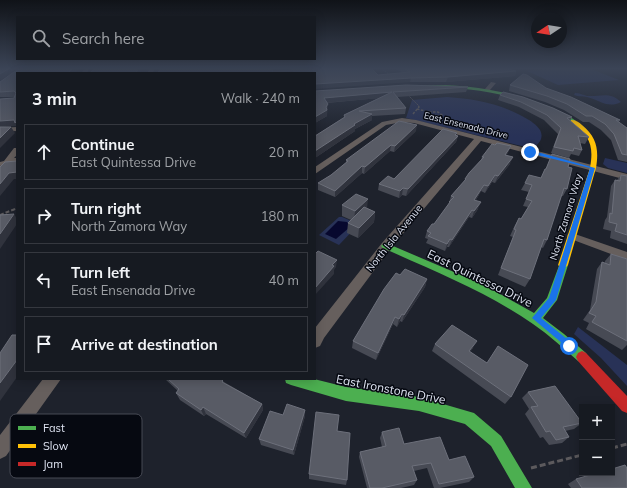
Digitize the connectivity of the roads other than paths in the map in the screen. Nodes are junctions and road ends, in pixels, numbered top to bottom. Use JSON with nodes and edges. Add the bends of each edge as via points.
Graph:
{"nodes":[{"id":1,"x":506,"y":92,"type":"edge"},
{"id":2,"x":16,"y":129,"type":"edge"},
{"id":3,"x":0,"y":130,"type":"edge"},
{"id":4,"x":479,"y":138,"type":"junction"},
{"id":5,"x":16,"y":151,"type":"edge"},
{"id":6,"x":16,"y":160,"type":"edge"},
{"id":7,"x":3,"y":163,"type":"edge"},
{"id":8,"x":593,"y":168,"type":"junction"},
{"id":9,"x":316,"y":170,"type":"edge"},
{"id":10,"x":627,"y":177,"type":"edge"},
{"id":11,"x":572,"y":236,"type":"junction"},
{"id":12,"x":386,"y":246,"type":"junction"},
{"id":13,"x":627,"y":256,"type":"edge"},
{"id":14,"x":536,"y":318,"type":"junction"},
{"id":15,"x":316,"y":340,"type":"edge"},
{"id":16,"x":52,"y":380,"type":"edge"},
{"id":17,"x":296,"y":380,"type":"edge"},
{"id":18,"x":627,"y":406,"type":"edge"},
{"id":19,"x":27,"y":414,"type":"edge"},
{"id":20,"x":10,"y":437,"type":"edge"},
{"id":21,"x":0,"y":450,"type":"edge"},
{"id":22,"x":524,"y":488,"type":"edge"}],
"edges":[{"from":1,"to":8,"type":"street","name":"North Zamora Way","via":[[543,105],[580,126],[591,136],[595,145]]},
{"from":2,"to":3,"type":"street"},
{"from":4,"to":8,"type":"street","name":"East Ensenada Drive"},
{"from":4,"to":9,"type":"street","name":"East Ensenada Drive","via":[[414,122],[392,121],[384,123]]},
{"from":4,"to":12,"type":"street","name":"North Isla Avenue"},
{"from":5,"to":7,"type":"street"},
{"from":6,"to":7,"type":"street"},
{"from":8,"to":10,"type":"street","name":"East Ensenada Drive"},
{"from":8,"to":11,"type":"street","name":"North Zamora Way"},
{"from":11,"to":13,"type":"street"},
{"from":11,"to":14,"type":"street","name":"North Zamora Way","via":[[552,300]]},
{"from":12,"to":14,"type":"street","name":"East Quintessa Drive","via":[[505,300]]},
{"from":12,"to":15,"type":"street","name":"North Isla Avenue"},
{"from":14,"to":18,"type":"street","name":"East Quintessa Drive","via":[[569,346]]},
{"from":16,"to":19,"type":"street"},
{"from":17,"to":22,"type":"street","name":"East Ironstone Drive","via":[[346,394],[419,404],[469,418],[496,441]]},
{"from":20,"to":21,"type":"street"}]}
